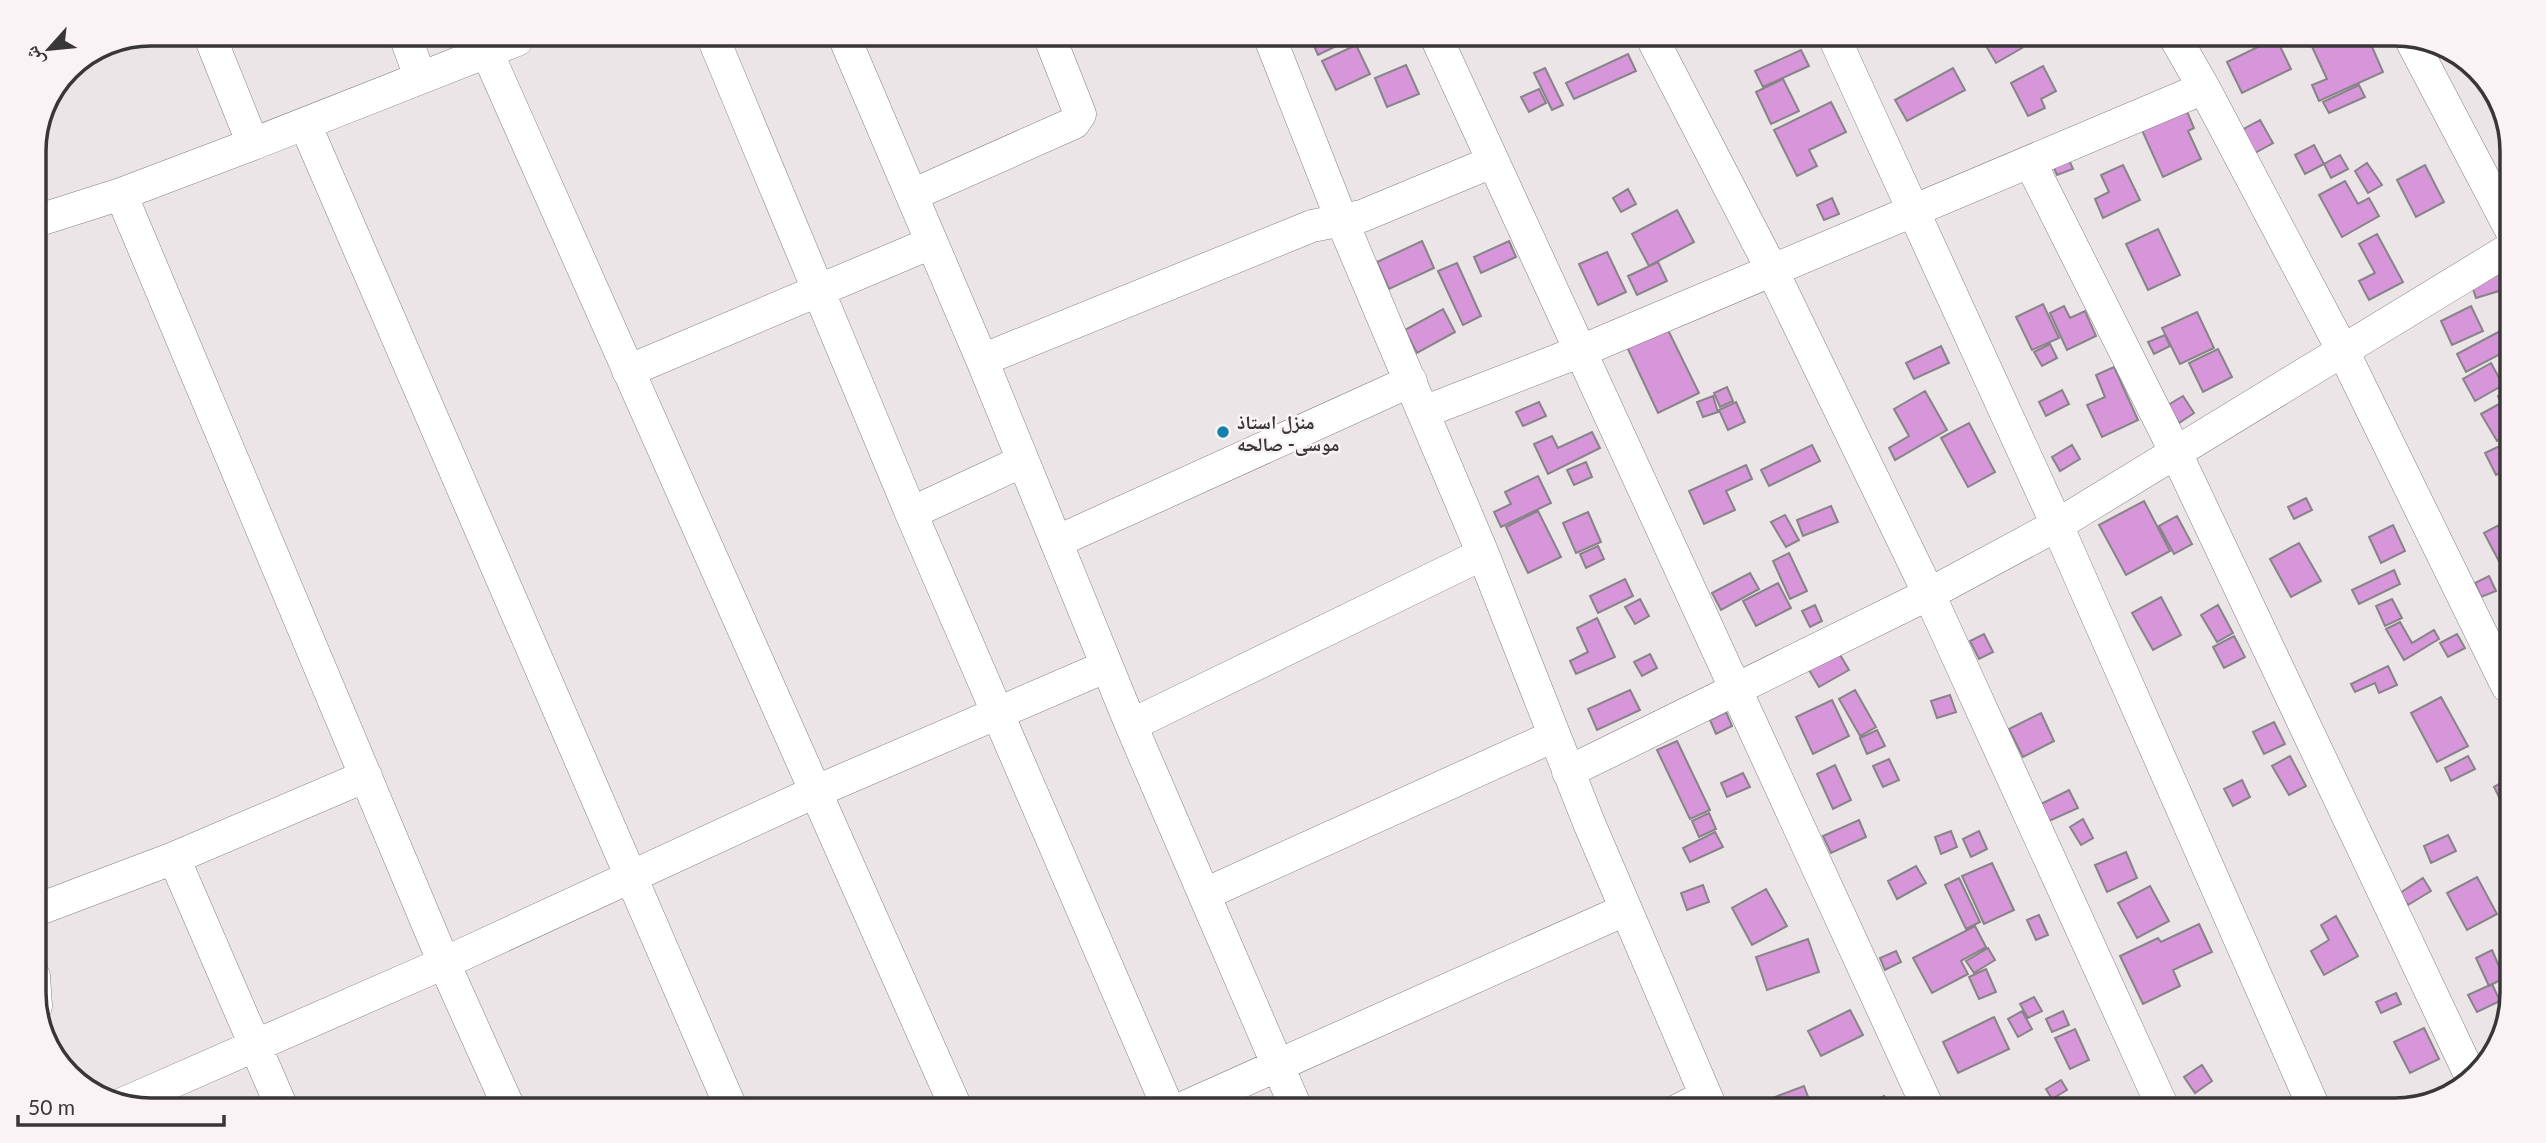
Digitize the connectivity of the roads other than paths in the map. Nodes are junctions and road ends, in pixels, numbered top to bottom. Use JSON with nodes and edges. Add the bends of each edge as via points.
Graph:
{"nodes":[{"id":1,"x":213,"y":45,"type":"edge"},
{"id":2,"x":408,"y":45,"type":"edge"},
{"id":3,"x":504,"y":45,"type":"edge"},
{"id":4,"x":716,"y":45,"type":"edge"},
{"id":5,"x":848,"y":45,"type":"edge"},
{"id":6,"x":1053,"y":45,"type":"edge"},
{"id":7,"x":1273,"y":45,"type":"edge"},
{"id":8,"x":1440,"y":45,"type":"edge"},
{"id":9,"x":1656,"y":45,"type":"edge"},
{"id":10,"x":1838,"y":45,"type":"edge"},
{"id":11,"x":2180,"y":45,"type":"edge"},
{"id":12,"x":2415,"y":48,"type":"edge"},
{"id":13,"x":487,"y":52,"type":"junction"},
{"id":14,"x":420,"y":77,"type":"junction"},
{"id":15,"x":2204,"y":88,"type":"junction"},
{"id":16,"x":304,"y":124,"type":"junction"},
{"id":17,"x":253,"y":144,"type":"junction"},
{"id":18,"x":1492,"y":162,"type":"junction"},
{"id":19,"x":2030,"y":162,"type":"junction"},
{"id":20,"x":121,"y":194,"type":"junction"},
{"id":21,"x":912,"y":195,"type":"junction"},
{"id":22,"x":2500,"y":209,"type":"edge"},
{"id":23,"x":1914,"y":211,"type":"junction"},
{"id":24,"x":46,"y":218,"type":"edge"},
{"id":25,"x":1342,"y":220,"type":"junction"},
{"id":26,"x":931,"y":243,"type":"junction"},
{"id":27,"x":2500,"y":255,"type":"edge"},
{"id":28,"x":1772,"y":270,"type":"junction"},
{"id":29,"x":819,"y":288,"type":"junction"},
{"id":30,"x":1581,"y":351,"type":"junction"},
{"id":31,"x":2344,"y":353,"type":"junction"},
{"id":32,"x":982,"y":360,"type":"junction"},
{"id":33,"x":628,"y":371,"type":"junction"},
{"id":34,"x":1411,"y":381,"type":"junction"},
{"id":35,"x":1424,"y":412,"type":"junction"},
{"id":36,"x":2177,"y":454,"type":"junction"},
{"id":37,"x":1023,"y":461,"type":"junction"},
{"id":38,"x":911,"y":513,"type":"junction"},
{"id":39,"x":2057,"y":525,"type":"junction"},
{"id":40,"x":1056,"y":542,"type":"junction"},
{"id":41,"x":1483,"y":554,"type":"junction"},
{"id":42,"x":1929,"y":594,"type":"junction"},
{"id":43,"x":1107,"y":666,"type":"junction"},
{"id":44,"x":2500,"y":672,"type":"edge"},
{"id":45,"x":1734,"y":691,"type":"junction"},
{"id":46,"x":996,"y":713,"type":"junction"},
{"id":47,"x":1131,"y":725,"type":"junction"},
{"id":48,"x":1554,"y":736,"type":"junction"},
{"id":49,"x":1568,"y":772,"type":"junction"},
{"id":50,"x":366,"y":776,"type":"junction"},
{"id":51,"x":817,"y":791,"type":"junction"},
{"id":52,"x":174,"y":858,"type":"junction"},
{"id":53,"x":630,"y":877,"type":"junction"},
{"id":54,"x":1205,"y":894,"type":"junction"},
{"id":55,"x":46,"y":906,"type":"edge"},
{"id":56,"x":1625,"y":910,"type":"junction"},
{"id":57,"x":444,"y":963,"type":"junction"},
{"id":58,"x":254,"y":1046,"type":"junction"},
{"id":59,"x":1279,"y":1066,"type":"junction"},
{"id":60,"x":2467,"y":1069,"type":"edge"},
{"id":61,"x":139,"y":1096,"type":"edge"},
{"id":62,"x":278,"y":1098,"type":"edge"},
{"id":63,"x":505,"y":1098,"type":"edge"},
{"id":64,"x":727,"y":1098,"type":"edge"},
{"id":65,"x":952,"y":1098,"type":"edge"},
{"id":66,"x":1164,"y":1098,"type":"edge"},
{"id":67,"x":1206,"y":1098,"type":"edge"},
{"id":68,"x":1292,"y":1098,"type":"edge"},
{"id":69,"x":1707,"y":1098,"type":"edge"},
{"id":70,"x":1923,"y":1098,"type":"edge"},
{"id":71,"x":2159,"y":1098,"type":"edge"},
{"id":72,"x":2310,"y":1098,"type":"edge"}],
"edges":[{"from":1,"to":17,"type":"street"},
{"from":2,"to":14,"type":"street"},
{"from":3,"to":13,"type":"street"},
{"from":4,"to":29,"type":"street"},
{"from":5,"to":21,"type":"street"},
{"from":6,"to":21,"type":"street","via":[[1080,114],[1074,123]]},
{"from":7,"to":25,"type":"street"},
{"from":8,"to":18,"type":"street"},
{"from":9,"to":28,"type":"street"},
{"from":10,"to":23,"type":"street"},
{"from":11,"to":15,"type":"street"},
{"from":12,"to":22,"type":"street"},
{"from":13,"to":14,"type":"street"},
{"from":13,"to":33,"type":"street"},
{"from":14,"to":16,"type":"street"},
{"from":15,"to":19,"type":"street"},
{"from":15,"to":31,"type":"street"},
{"from":16,"to":17,"type":"street"},
{"from":16,"to":53,"type":"street"},
{"from":17,"to":20,"type":"street"},
{"from":18,"to":25,"type":"street"},
{"from":18,"to":30,"type":"street"},
{"from":19,"to":23,"type":"street"},
{"from":19,"to":36,"type":"street"},
{"from":20,"to":24,"type":"street"},
{"from":20,"to":50,"type":"street"},
{"from":21,"to":26,"type":"street"},
{"from":23,"to":28,"type":"street"},
{"from":23,"to":39,"type":"street"},
{"from":25,"to":32,"type":"street","via":[[1312,226]]},
{"from":25,"to":34,"type":"street"},
{"from":26,"to":29,"type":"street"},
{"from":26,"to":32,"type":"street"},
{"from":27,"to":31,"type":"street"},
{"from":28,"to":30,"type":"street"},
{"from":28,"to":42,"type":"street"},
{"from":29,"to":33,"type":"street"},
{"from":29,"to":38,"type":"street"},
{"from":30,"to":35,"type":"street"},
{"from":30,"to":45,"type":"street"},
{"from":31,"to":36,"type":"street"},
{"from":31,"to":44,"type":"street"},
{"from":32,"to":37,"type":"street"},
{"from":33,"to":51,"type":"street"},
{"from":34,"to":35,"type":"street"},
{"from":34,"to":40,"type":"street"},
{"from":35,"to":41,"type":"street"},
{"from":36,"to":39,"type":"street"},
{"from":36,"to":60,"type":"street"},
{"from":37,"to":38,"type":"street"},
{"from":37,"to":40,"type":"street"},
{"from":38,"to":46,"type":"street"},
{"from":39,"to":42,"type":"street"},
{"from":39,"to":72,"type":"street"},
{"from":40,"to":43,"type":"street"},
{"from":41,"to":47,"type":"street"},
{"from":41,"to":48,"type":"street"},
{"from":42,"to":45,"type":"street"},
{"from":42,"to":71,"type":"street"},
{"from":43,"to":46,"type":"street"},
{"from":43,"to":47,"type":"street"},
{"from":45,"to":49,"type":"street"},
{"from":45,"to":70,"type":"street"},
{"from":46,"to":51,"type":"street"},
{"from":46,"to":66,"type":"street"},
{"from":47,"to":54,"type":"street"},
{"from":48,"to":49,"type":"street"},
{"from":48,"to":54,"type":"street"},
{"from":49,"to":56,"type":"street"},
{"from":50,"to":52,"type":"street"},
{"from":50,"to":57,"type":"street"},
{"from":51,"to":53,"type":"street"},
{"from":51,"to":65,"type":"street"},
{"from":52,"to":55,"type":"street"},
{"from":52,"to":58,"type":"street"},
{"from":53,"to":57,"type":"street"},
{"from":53,"to":64,"type":"street"},
{"from":54,"to":59,"type":"street"},
{"from":56,"to":59,"type":"street"},
{"from":56,"to":69,"type":"street"},
{"from":57,"to":58,"type":"street"},
{"from":57,"to":63,"type":"street"},
{"from":58,"to":61,"type":"street"},
{"from":58,"to":62,"type":"street"},
{"from":59,"to":67,"type":"street"},
{"from":59,"to":68,"type":"street"}]}
